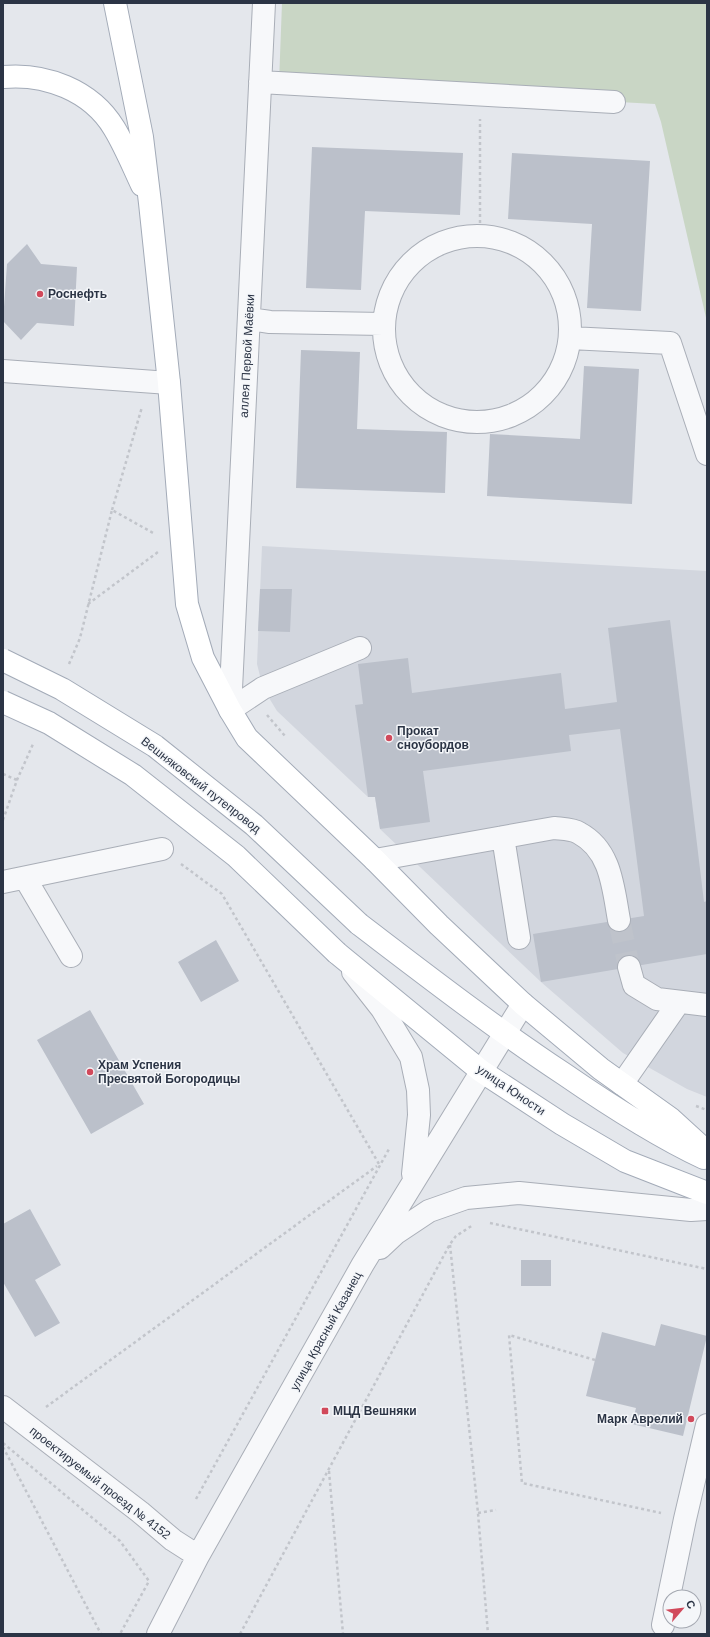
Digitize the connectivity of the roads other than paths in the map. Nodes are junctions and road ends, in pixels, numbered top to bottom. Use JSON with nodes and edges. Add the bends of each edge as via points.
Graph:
{"nodes":[{"id":1,"x":115,"y":3,"type":"edge"},
{"id":2,"x":264,"y":3,"type":"edge"},
{"id":3,"x":3,"y":77,"type":"edge"},
{"id":4,"x":260,"y":82,"type":"junction"},
{"id":5,"x":614,"y":102,"type":"dead end"},
{"id":6,"x":150,"y":203,"type":"junction"},
{"id":7,"x":249,"y":319,"type":"junction"},
{"id":8,"x":383,"y":324,"type":"junction"},
{"id":9,"x":570,"y":338,"type":"junction"},
{"id":10,"x":3,"y":371,"type":"edge"},
{"id":11,"x":159,"y":382,"type":"junction"},
{"id":12,"x":707,"y":454,"type":"edge"},
{"id":13,"x":360,"y":648,"type":"dead end"},
{"id":14,"x":3,"y":660,"type":"edge"},
{"id":15,"x":3,"y":702,"type":"edge"},
{"id":16,"x":230,"y":710,"type":"junction"},
{"id":17,"x":503,"y":837,"type":"junction"},
{"id":18,"x":162,"y":849,"type":"road end"},
{"id":19,"x":375,"y":860,"type":"junction"},
{"id":20,"x":25,"y":878,"type":"junction"},
{"id":21,"x":3,"y":882,"type":"edge"},
{"id":22,"x":619,"y":920,"type":"tunnel mouth"},
{"id":23,"x":519,"y":938,"type":"dead end"},
{"id":24,"x":337,"y":953,"type":"junction"},
{"id":25,"x":71,"y":956,"type":"dead end"},
{"id":26,"x":629,"y":967,"type":"tunnel mouth"},
{"id":27,"x":679,"y":1002,"type":"junction"},
{"id":28,"x":523,"y":1004,"type":"junction"},
{"id":29,"x":707,"y":1005,"type":"edge"},
{"id":30,"x":504,"y":1034,"type":"junction"},
{"id":31,"x":481,"y":1071,"type":"junction"},
{"id":32,"x":622,"y":1084,"type":"junction"},
{"id":33,"x":707,"y":1152,"type":"edge"},
{"id":34,"x":707,"y":1159,"type":"edge"},
{"id":35,"x":413,"y":1180,"type":"junction"},
{"id":36,"x":707,"y":1193,"type":"edge"},
{"id":37,"x":707,"y":1209,"type":"edge"},
{"id":38,"x":363,"y":1264,"type":"junction"},
{"id":39,"x":3,"y":1407,"type":"edge"},
{"id":40,"x":707,"y":1425,"type":"edge"},
{"id":41,"x":198,"y":1556,"type":"junction"},
{"id":42,"x":670,"y":1589,"type":"edge"},
{"id":43,"x":158,"y":1634,"type":"edge"}],
"edges":[{"from":1,"to":6,"type":"main road","via":[[142,137]]},
{"from":2,"to":4,"type":"street","name":"аллея Первой Маёвки"},
{"from":3,"to":6,"type":"main road","via":[[41,78],[62,84],[82,95],[99,109],[113,126]]},
{"from":4,"to":5,"type":"street"},
{"from":4,"to":7,"type":"street","name":"аллея Первой Маёвки"},
{"from":6,"to":11,"type":"main road"},
{"from":7,"to":8,"type":"street","via":[[270,322]]},
{"from":7,"to":16,"type":"street","name":"аллея Первой Маёвки"},
{"from":8,"to":9,"type":"street","via":[[390,365],[413,399],[449,419],[491,422],[529,407],[558,377]]},
{"from":8,"to":9,"type":"street","via":[[397,278],[433,246],[480,235],[517,244],[547,267],[566,300]]},
{"from":9,"to":12,"type":"street","via":[[670,343]]},
{"from":10,"to":11,"type":"street"},
{"from":11,"to":16,"type":"main road","via":[[187,604],[204,658]]},
{"from":13,"to":16,"type":"street","via":[[263,688]]},
{"from":14,"to":30,"type":"main road","name":"Вешняковский путепровод","bridge":true,"via":[[62,689],[155,746],[254,825],[359,924]]},
{"from":15,"to":24,"type":"main road","bridge":true,"via":[[48,723],[133,775],[236,856]]},
{"from":16,"to":19,"type":"main road","via":[[247,738]]},
{"from":17,"to":19,"type":"street"},
{"from":17,"to":22,"type":"street","via":[[554,828],[578,832],[599,850],[611,874]]},
{"from":17,"to":23,"type":"street"},
{"from":18,"to":20,"type":"street"},
{"from":19,"to":28,"type":"main road"},
{"from":20,"to":21,"type":"street"},
{"from":20,"to":25,"type":"street"},
{"from":24,"to":31,"type":"main road","name":"улица Юности"},
{"from":24,"to":35,"type":"street","via":[[382,1009],[411,1057],[420,1115]]},
{"from":26,"to":27,"type":"street","via":[[634,984],[657,999]]},
{"from":27,"to":29,"type":"street"},
{"from":27,"to":32,"type":"street"},
{"from":28,"to":30,"type":"street","name":"улица Красный Казанец"},
{"from":28,"to":32,"type":"main road"},
{"from":30,"to":31,"type":"street","name":"улица Красный Казанец"},
{"from":30,"to":34,"type":"main road","via":[[606,1103],[674,1144]]},
{"from":31,"to":35,"type":"street","name":"улица Красный Казанец"},
{"from":31,"to":36,"type":"main road","name":"улица Юности","via":[[562,1124],[625,1161]]},
{"from":32,"to":33,"type":"main road","via":[[671,1119]]},
{"from":35,"to":38,"type":"street","name":"улица Красный Казанец"},
{"from":37,"to":38,"type":"street","via":[[691,1210],[519,1193],[466,1198],[429,1211],[396,1232]]},
{"from":38,"to":41,"type":"street","name":"улица Красный Казанец"},
{"from":39,"to":41,"type":"street","name":"проектируемый проезд № 4152"},
{"from":40,"to":42,"type":"street"},
{"from":41,"to":43,"type":"street","name":"улица Красный Казанец"}]}
